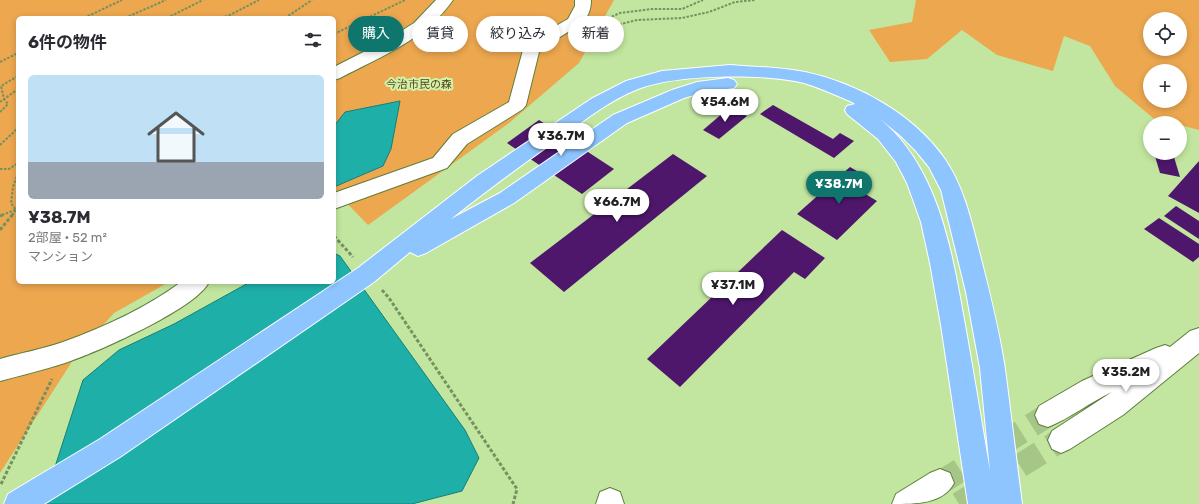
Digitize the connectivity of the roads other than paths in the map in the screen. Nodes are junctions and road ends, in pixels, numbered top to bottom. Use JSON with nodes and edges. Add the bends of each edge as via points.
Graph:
{"nodes":[{"id":1,"x":445,"y":0,"type":"edge"},
{"id":2,"x":583,"y":0,"type":"edge"},
{"id":3,"x":336,"y":73,"type":"edge"},
{"id":4,"x":336,"y":200,"type":"edge"},
{"id":5,"x":367,"y":275,"type":"junction"},
{"id":6,"x":195,"y":284,"type":"edge"},
{"id":7,"x":1194,"y":342,"type":"edge"},
{"id":8,"x":0,"y":370,"type":"edge"},
{"id":9,"x":1048,"y":415,"type":"tunnel mouth"},
{"id":10,"x":1061,"y":440,"type":"tunnel mouth"},
{"id":11,"x":940,"y":483,"type":"tunnel mouth"},
{"id":12,"x":18,"y":504,"type":"edge"},
{"id":13,"x":906,"y":504,"type":"edge"},
{"id":14,"x":982,"y":504,"type":"edge"},
{"id":15,"x":1008,"y":504,"type":"edge"}],
"edges":[{"from":1,"to":3,"type":"street","via":[[420,26],[393,44]]},
{"from":2,"to":4,"type":"street","via":[[583,6],[572,23],[531,50],[517,105],[460,139],[440,163]]},
{"from":5,"to":12,"type":"highway","via":[[110,448]]},
{"from":5,"to":14,"type":"highway","via":[[507,198],[620,119],[678,94],[703,86],[768,84],[803,90],[827,98],[849,107],[871,121],[908,164],[922,193],[934,230],[946,287]]},
{"from":5,"to":15,"type":"highway","via":[[484,181],[597,103],[632,85],[662,77],[730,71],[774,73],[805,78],[830,86],[881,111],[908,131],[937,163],[951,190],[979,300],[992,368]]},
{"from":6,"to":8,"type":"street","via":[[173,301],[128,325],[65,352]]},
{"from":7,"to":9,"type":"street","via":[[1090,389]]},
{"from":7,"to":10,"type":"street","via":[[1114,406]]},
{"from":11,"to":13,"type":"street"}]}
